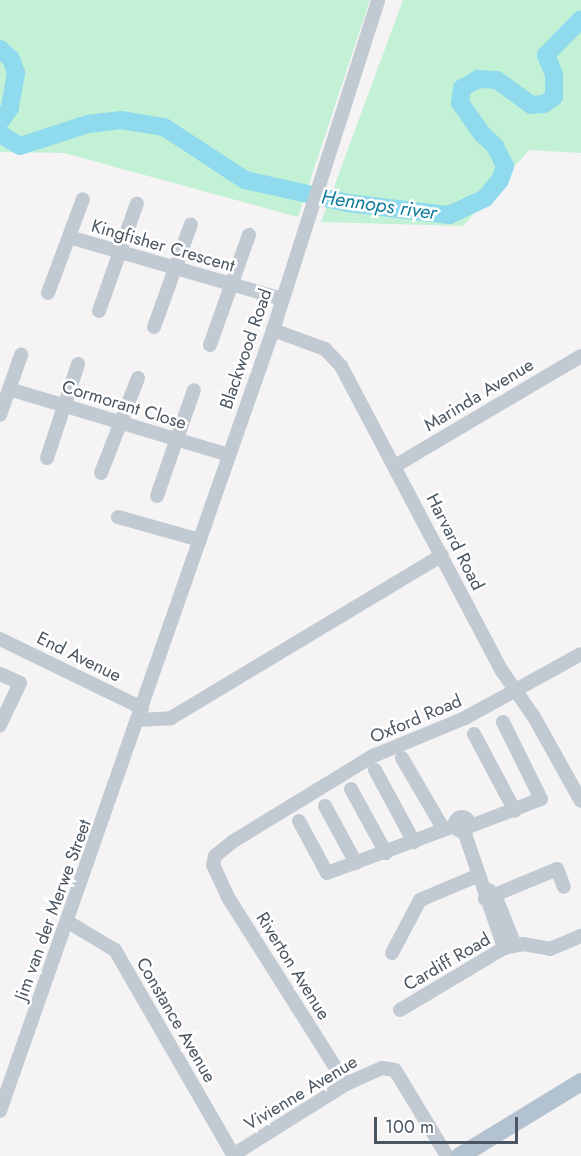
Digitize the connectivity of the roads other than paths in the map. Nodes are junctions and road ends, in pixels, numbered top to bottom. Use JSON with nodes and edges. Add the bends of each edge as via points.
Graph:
{"nodes":[{"id":1,"x":378,"y":0,"type":"edge"},
{"id":2,"x":83,"y":199,"type":"dead end"},
{"id":3,"x":137,"y":203,"type":"dead end"},
{"id":4,"x":191,"y":224,"type":"dead end"},
{"id":5,"x":249,"y":235,"type":"dead end"},
{"id":6,"x":69,"y":237,"type":"junction"},
{"id":7,"x":122,"y":252,"type":"junction"},
{"id":8,"x":176,"y":266,"type":"junction"},
{"id":9,"x":231,"y":284,"type":"junction"},
{"id":10,"x":48,"y":293,"type":"dead end"},
{"id":11,"x":282,"y":298,"type":"junction"},
{"id":12,"x":99,"y":311,"type":"dead end"},
{"id":13,"x":154,"y":327,"type":"dead end"},
{"id":14,"x":273,"y":330,"type":"junction"},
{"id":15,"x":210,"y":345,"type":"dead end"},
{"id":16,"x":21,"y":355,"type":"dead end"},
{"id":17,"x":581,"y":356,"type":"edge"},
{"id":18,"x":78,"y":364,"type":"dead end"},
{"id":19,"x":138,"y":378,"type":"dead end"},
{"id":20,"x":9,"y":389,"type":"junction"},
{"id":21,"x":194,"y":390,"type":"dead end"},
{"id":22,"x":65,"y":406,"type":"junction"},
{"id":23,"x":0,"y":415,"type":"edge"},
{"id":24,"x":121,"y":422,"type":"junction"},
{"id":25,"x":177,"y":440,"type":"junction"},
{"id":26,"x":229,"y":455,"type":"junction"},
{"id":27,"x":47,"y":458,"type":"dead end"},
{"id":28,"x":395,"y":466,"type":"junction"},
{"id":29,"x":101,"y":473,"type":"dead end"},
{"id":30,"x":157,"y":496,"type":"dead end"},
{"id":31,"x":118,"y":518,"type":"dead end"},
{"id":32,"x":200,"y":540,"type":"junction"},
{"id":33,"x":442,"y":555,"type":"junction"},
{"id":34,"x":0,"y":639,"type":"edge"},
{"id":35,"x":581,"y":654,"type":"edge"},
{"id":36,"x":0,"y":674,"type":"edge"},
{"id":37,"x":516,"y":693,"type":"junction"},
{"id":38,"x":4,"y":707,"type":"edge"},
{"id":39,"x":140,"y":714,"type":"junction"},
{"id":40,"x":503,"y":722,"type":"dead end"},
{"id":41,"x":0,"y":725,"type":"edge"},
{"id":42,"x":474,"y":734,"type":"dead end"},
{"id":43,"x":402,"y":758,"type":"dead end"},
{"id":44,"x":375,"y":770,"type":"dead end"},
{"id":45,"x":351,"y":789,"type":"dead end"},
{"id":46,"x":581,"y":801,"type":"edge"},
{"id":47,"x":325,"y":806,"type":"dead end"},
{"id":48,"x":515,"y":811,"type":"junction"},
{"id":49,"x":298,"y":821,"type":"dead end"},
{"id":50,"x":458,"y":829,"type":"junction"},
{"id":51,"x":414,"y":842,"type":"junction"},
{"id":52,"x":386,"y":853,"type":"junction"},
{"id":53,"x":356,"y":864,"type":"junction"},
{"id":54,"x":213,"y":865,"type":"joint"},
{"id":55,"x":564,"y":887,"type":"dead end"},
{"id":56,"x":486,"y":889,"type":"junction"},
{"id":57,"x":68,"y":922,"type":"junction"},
{"id":58,"x":581,"y":936,"type":"edge"},
{"id":59,"x":510,"y":947,"type":"junction"},
{"id":60,"x":392,"y":953,"type":"dead end"},
{"id":61,"x":400,"y":1010,"type":"dead end"},
{"id":62,"x":581,"y":1082,"type":"edge"},
{"id":63,"x":346,"y":1084,"type":"junction"},
{"id":64,"x":581,"y":1095,"type":"edge"},
{"id":65,"x":0,"y":1111,"type":"edge"},
{"id":66,"x":234,"y":1155,"type":"edge"},
{"id":67,"x":447,"y":1156,"type":"edge"},
{"id":68,"x":460,"y":1156,"type":"edge"},
{"id":69,"x":482,"y":1156,"type":"edge"}],
"edges":[{"from":1,"to":11,"type":"street","name":"Blackwood Road"},
{"from":2,"to":6,"type":"street"},
{"from":3,"to":7,"type":"street"},
{"from":4,"to":8,"type":"street"},
{"from":5,"to":9,"type":"street"},
{"from":6,"to":7,"type":"street","name":"Kingfisher Crescent"},
{"from":6,"to":10,"type":"street"},
{"from":7,"to":8,"type":"street","name":"Kingfisher Crescent"},
{"from":7,"to":12,"type":"street"},
{"from":8,"to":9,"type":"street","name":"Kingfisher Crescent"},
{"from":8,"to":13,"type":"street"},
{"from":9,"to":11,"type":"street","name":"Kingfisher Crescent"},
{"from":9,"to":15,"type":"street"},
{"from":11,"to":14,"type":"street","name":"Blackwood Road"},
{"from":14,"to":26,"type":"street","name":"Blackwood Road"},
{"from":14,"to":28,"type":"street","name":"Harvard Road","via":[[334,356]]},
{"from":16,"to":20,"type":"street"},
{"from":17,"to":28,"type":"street","name":"Marinda Avenue"},
{"from":18,"to":22,"type":"street"},
{"from":19,"to":24,"type":"street"},
{"from":20,"to":22,"type":"street","name":"Cormorant Close"},
{"from":20,"to":23,"type":"street"},
{"from":21,"to":25,"type":"street"},
{"from":22,"to":24,"type":"street","name":"Cormorant Close"},
{"from":22,"to":27,"type":"street"},
{"from":24,"to":25,"type":"street","name":"Cormorant Close"},
{"from":24,"to":29,"type":"street"},
{"from":25,"to":26,"type":"street","name":"Cormorant Close"},
{"from":25,"to":30,"type":"street"},
{"from":26,"to":32,"type":"street","name":"Blackwood Road"},
{"from":28,"to":33,"type":"street","name":"Harvard Road"},
{"from":31,"to":32,"type":"street"},
{"from":32,"to":39,"type":"street","name":"Blackwood Road"},
{"from":33,"to":37,"type":"street","name":"Harvard Road"},
{"from":33,"to":39,"type":"street","via":[[171,717]]},
{"from":34,"to":39,"type":"street","name":"End Avenue"},
{"from":35,"to":37,"type":"street","name":"Oxford Road"},
{"from":36,"to":38,"type":"street","via":[[20,683]]},
{"from":37,"to":46,"type":"street","name":"Harvard Road"},
{"from":37,"to":54,"type":"street","name":"Oxford Road","via":[[381,752],[232,842],[215,856]]},
{"from":38,"to":41,"type":"street"},
{"from":39,"to":57,"type":"street","name":"Jim van der Merwe Street"},
{"from":40,"to":48,"type":"street","via":[[541,796],[536,803]]},
{"from":42,"to":48,"type":"street"},
{"from":43,"to":50,"type":"street"},
{"from":44,"to":51,"type":"street"},
{"from":45,"to":52,"type":"street"},
{"from":47,"to":53,"type":"street"},
{"from":48,"to":50,"type":"street"},
{"from":49,"to":53,"type":"street","via":[[327,873]]},
{"from":50,"to":51,"type":"street"},
{"from":50,"to":56,"type":"street"},
{"from":51,"to":52,"type":"street"},
{"from":52,"to":53,"type":"street"},
{"from":54,"to":63,"type":"street","name":"Riverton Avenue","via":[[228,897]]},
{"from":55,"to":56,"type":"street","via":[[555,863]]},
{"from":56,"to":59,"type":"street"},
{"from":56,"to":60,"type":"street","via":[[420,900]]},
{"from":57,"to":65,"type":"street","name":"Jim van der Merwe Street"},
{"from":57,"to":66,"type":"street","name":"Constance Avenue","via":[[115,950]]},
{"from":58,"to":59,"type":"street","name":"Cardiff Road","via":[[550,949]]},
{"from":59,"to":61,"type":"street","name":"Cardiff Road"},
{"from":62,"to":68,"type":"main road"},
{"from":63,"to":66,"type":"street","name":"Vivienne Avenue"},
{"from":63,"to":67,"type":"street","name":"Vivienne Avenue","via":[[375,1070],[395,1070]]},
{"from":64,"to":69,"type":"main road"}]}
